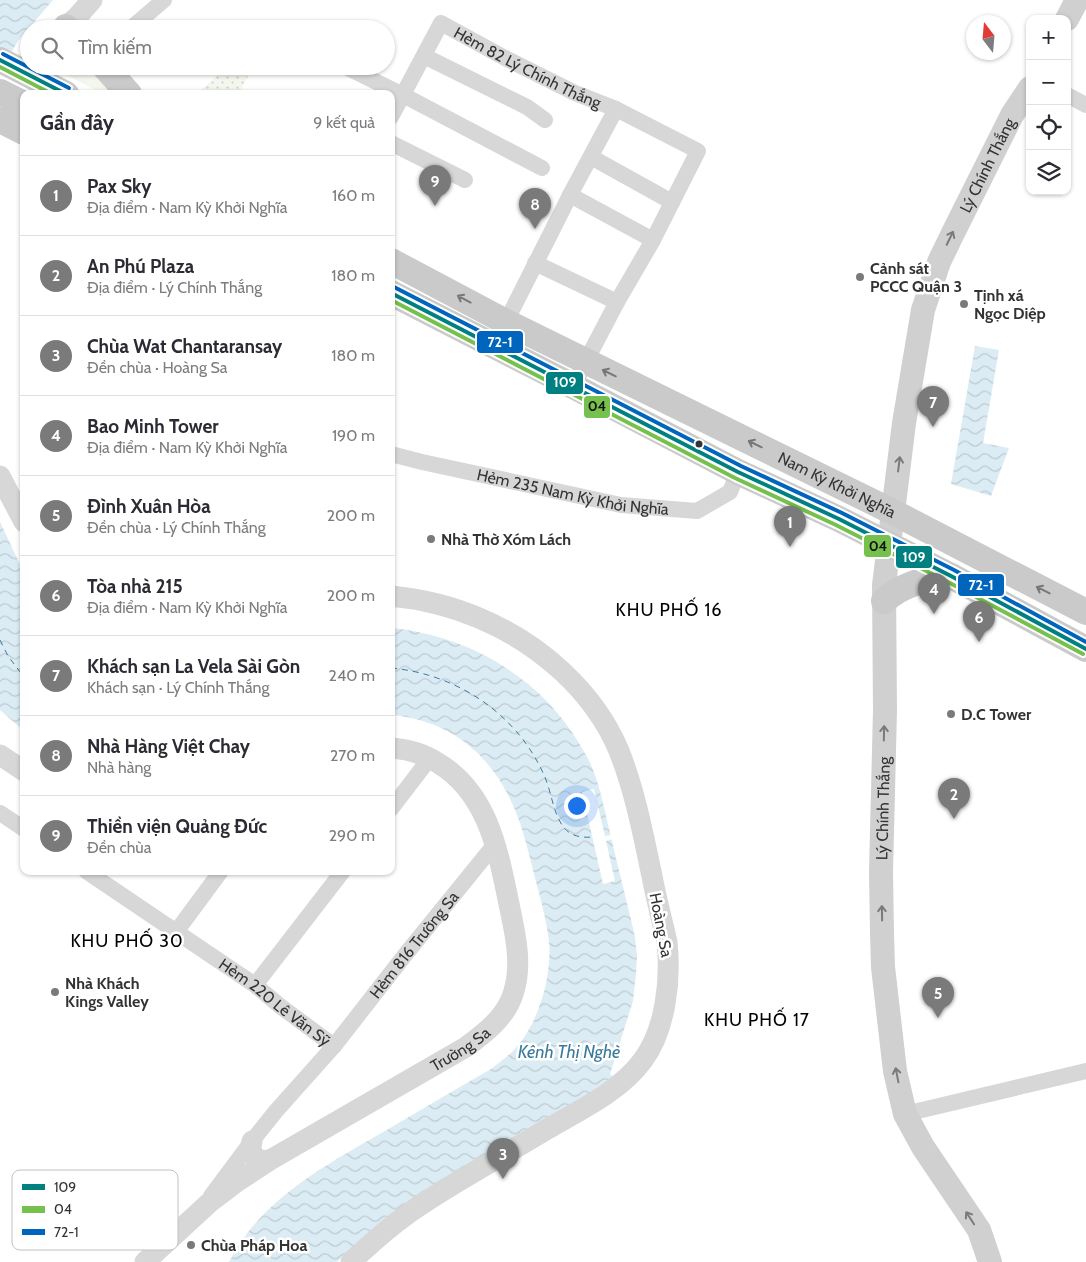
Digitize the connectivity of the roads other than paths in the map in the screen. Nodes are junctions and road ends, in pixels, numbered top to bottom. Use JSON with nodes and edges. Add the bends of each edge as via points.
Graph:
{"nodes":[{"id":1,"x":92,"y":0,"type":"edge"},
{"id":2,"x":164,"y":0,"type":"edge"},
{"id":3,"x":1077,"y":0,"type":"edge"},
{"id":4,"x":1069,"y":15,"type":"edge"},
{"id":5,"x":73,"y":20,"type":"edge"},
{"id":6,"x":141,"y":20,"type":"edge"},
{"id":7,"x":424,"y":56,"type":"junction"},
{"id":8,"x":0,"y":60,"type":"edge"},
{"id":9,"x":20,"y":70,"type":"edge"},
{"id":10,"x":20,"y":71,"type":"edge"},
{"id":11,"x":29,"y":75,"type":"edge"},
{"id":12,"x":112,"y":75,"type":"edge"},
{"id":13,"x":362,"y":75,"type":"edge"},
{"id":14,"x":58,"y":90,"type":"edge"},
{"id":15,"x":125,"y":90,"type":"edge"},
{"id":16,"x":392,"y":90,"type":"edge"},
{"id":17,"x":0,"y":92,"type":"edge"},
{"id":18,"x":395,"y":92,"type":"edge"},
{"id":19,"x":1026,"y":94,"type":"edge"},
{"id":20,"x":402,"y":95,"type":"junction"},
{"id":21,"x":1071,"y":97,"type":"edge"},
{"id":22,"x":20,"y":102,"type":"edge"},
{"id":23,"x":0,"y":105,"type":"edge"},
{"id":24,"x":1086,"y":105,"type":"edge"},
{"id":25,"x":395,"y":109,"type":"edge"},
{"id":26,"x":616,"y":109,"type":"junction"},
{"id":27,"x":0,"y":120,"type":"edge"},
{"id":28,"x":546,"y":120,"type":"dead end"},
{"id":29,"x":20,"y":130,"type":"edge"},
{"id":30,"x":395,"y":145,"type":"edge"},
{"id":31,"x":591,"y":157,"type":"junction"},
{"id":32,"x":542,"y":168,"type":"dead end"},
{"id":33,"x":465,"y":180,"type":"dead end"},
{"id":34,"x":570,"y":195,"type":"junction"},
{"id":35,"x":672,"y":202,"type":"junction"},
{"id":36,"x":653,"y":240,"type":"junction"},
{"id":37,"x":395,"y":263,"type":"edge"},
{"id":38,"x":535,"y":263,"type":"junction"},
{"id":39,"x":395,"y":295,"type":"edge"},
{"id":40,"x":617,"y":302,"type":"junction"},
{"id":41,"x":506,"y":322,"type":"junction"},
{"id":42,"x":585,"y":361,"type":"junction"},
{"id":43,"x":573,"y":386,"type":"junction"},
{"id":44,"x":395,"y":455,"type":"edge"},
{"id":45,"x":738,"y":472,"type":"junction"},
{"id":46,"x":0,"y":476,"type":"edge"},
{"id":47,"x":893,"y":512,"type":"junction"},
{"id":48,"x":20,"y":514,"type":"edge"},
{"id":49,"x":888,"y":545,"type":"junction"},
{"id":50,"x":951,"y":576,"type":"junction"},
{"id":51,"x":395,"y":596,"type":"edge"},
{"id":52,"x":884,"y":601,"type":"junction"},
{"id":53,"x":1086,"y":612,"type":"edge"},
{"id":54,"x":1086,"y":649,"type":"edge"},
{"id":55,"x":395,"y":749,"type":"edge"},
{"id":56,"x":0,"y":755,"type":"edge"},
{"id":57,"x":430,"y":758,"type":"junction"},
{"id":58,"x":20,"y":768,"type":"edge"},
{"id":59,"x":395,"y":804,"type":"edge"},
{"id":60,"x":0,"y":813,"type":"edge"},
{"id":61,"x":20,"y":826,"type":"edge"},
{"id":62,"x":495,"y":844,"type":"junction"},
{"id":63,"x":92,"y":875,"type":"edge"},
{"id":64,"x":218,"y":875,"type":"edge"},
{"id":65,"x":340,"y":875,"type":"edge"},
{"id":66,"x":176,"y":932,"type":"junction"},
{"id":67,"x":255,"y":985,"type":"junction"},
{"id":68,"x":334,"y":1046,"type":"junction"},
{"id":69,"x":1086,"y":1071,"type":"edge"},
{"id":70,"x":905,"y":1114,"type":"junction"},
{"id":71,"x":252,"y":1141,"type":"junction"},
{"id":72,"x":270,"y":1160,"type":"junction"},
{"id":73,"x":198,"y":1214,"type":"junction"},
{"id":74,"x":178,"y":1232,"type":"edge"},
{"id":75,"x":158,"y":1250,"type":"edge"},
{"id":76,"x":145,"y":1262,"type":"edge"},
{"id":77,"x":351,"y":1262,"type":"edge"},
{"id":78,"x":990,"y":1262,"type":"edge"}],
"edges":[{"from":1,"to":5,"type":"street"},
{"from":2,"to":6,"type":"street"},
{"from":3,"to":4,"type":"main road"},
{"from":7,"to":20,"type":"street"},
{"from":7,"to":26,"type":"street","name":"Hẻm 82 Lý Chính Thắng","via":[[441,24],[575,93]]},
{"from":7,"to":28,"type":"street","via":[[527,107]]},
{"from":8,"to":9,"type":"main road","bridge":true},
{"from":10,"to":23,"type":"street"},
{"from":11,"to":14,"type":"main road","bridge":true},
{"from":12,"to":15,"type":"main road"},
{"from":13,"to":16,"type":"street"},
{"from":17,"to":22,"type":"main road","bridge":true},
{"from":18,"to":20,"type":"street"},
{"from":47,"to":19,"type":"main road","name":"Lý Chính Thắng","one_way":true,"via":[[923,310],[939,262]]},
{"from":20,"to":25,"type":"street"},
{"from":20,"to":32,"type":"street"},
{"from":21,"to":24,"type":"street"},
{"from":26,"to":31,"type":"street"},
{"from":26,"to":35,"type":"street","name":"Hẻm 82 Lý Chính Thắng","via":[[698,151]]},
{"from":27,"to":29,"type":"main road"},
{"from":30,"to":33,"type":"street"},
{"from":31,"to":34,"type":"street"},
{"from":31,"to":35,"type":"street"},
{"from":34,"to":36,"type":"street"},
{"from":34,"to":38,"type":"street"},
{"from":35,"to":36,"type":"street"},
{"from":36,"to":40,"type":"street"},
{"from":41,"to":37,"type":"main road","name":"Nam Kỳ Khởi Nghĩa","one_way":true},
{"from":38,"to":40,"type":"street"},
{"from":38,"to":41,"type":"street"},
{"from":39,"to":43,"type":"main road","name":"Nam Kỳ Khởi Nghĩa"},
{"from":40,"to":42,"type":"street"},
{"from":41,"to":42,"type":"main road","name":"Nam Kỳ Khởi Nghĩa"},
{"from":42,"to":43,"type":"street"},
{"from":47,"to":42,"type":"main road","name":"Nam Kỳ Khởi Nghĩa","one_way":true},
{"from":43,"to":45,"type":"main road","name":"Nam Kỳ Khởi Nghĩa"},
{"from":44,"to":45,"type":"street","name":"Hẻm 235 Nam Kỳ Khởi Nghĩa","via":[[621,504],[697,511],[730,492]]},
{"from":45,"to":49,"type":"main road","name":"Nam Kỳ Khởi Nghĩa"},
{"from":46,"to":48,"type":"street"},
{"from":47,"to":49,"type":"main road","name":"Lý Chính Thắng"},
{"from":53,"to":47,"type":"main road","name":"Nam Kỳ Khởi Nghĩa","one_way":true},
{"from":49,"to":50,"type":"main road","name":"Nam Kỳ Khởi Nghĩa"},
{"from":49,"to":52,"type":"main road","name":"Lý Chính Thắng"},
{"from":50,"to":52,"type":"main road","via":[[923,580]]},
{"from":50,"to":54,"type":"main road","name":"Nam Kỳ Khởi Nghĩa"},
{"from":51,"to":77,"type":"street","name":"Hoàng Sa","via":[[446,606],[507,631],[561,670],[600,717],[619,752],[635,800],[667,942],[668,978],[654,1039],[644,1058],[627,1078],[592,1104],[431,1199]]},
{"from":70,"to":52,"type":"main road","name":"Lý Chính Thắng","one_way":true,"via":[[896,1071],[884,967],[881,872]]},
{"from":55,"to":57,"type":"street","name":"Trường Sa"},
{"from":56,"to":58,"type":"street"},
{"from":57,"to":59,"type":"street"},
{"from":57,"to":62,"type":"street","name":"Trường Sa","via":[[467,787],[484,815]]},
{"from":60,"to":61,"type":"street"},
{"from":62,"to":68,"type":"street","name":"Hẻm 816 Trường Sa"},
{"from":62,"to":72,"type":"street","name":"Trường Sa","via":[[512,918],[518,965],[513,994],[502,1015],[466,1046]]},
{"from":63,"to":66,"type":"street","name":"Hẻm 220 Lê Văn Sỹ"},
{"from":64,"to":66,"type":"street"},
{"from":65,"to":67,"type":"street"},
{"from":66,"to":67,"type":"street","name":"Hẻm 220 Lê Văn Sỹ"},
{"from":67,"to":68,"type":"street","name":"Hẻm 220 Lê Văn Sỹ"},
{"from":68,"to":71,"type":"street","name":"Hẻm 220 Lê Văn Sỹ"},
{"from":69,"to":70,"type":"street"},
{"from":78,"to":70,"type":"main road","name":"Lý Chính Thắng","one_way":true,"via":[[979,1230],[923,1147]]},
{"from":71,"to":72,"type":"street","via":[[254,1156]]},
{"from":71,"to":73,"type":"street","name":"Hẻm 220 Lê Văn Sỹ"},
{"from":72,"to":73,"type":"street","name":"Trường Sa"},
{"from":73,"to":74,"type":"street","name":"Trường Sa"},
{"from":75,"to":76,"type":"street","name":"Trường Sa"}]}
